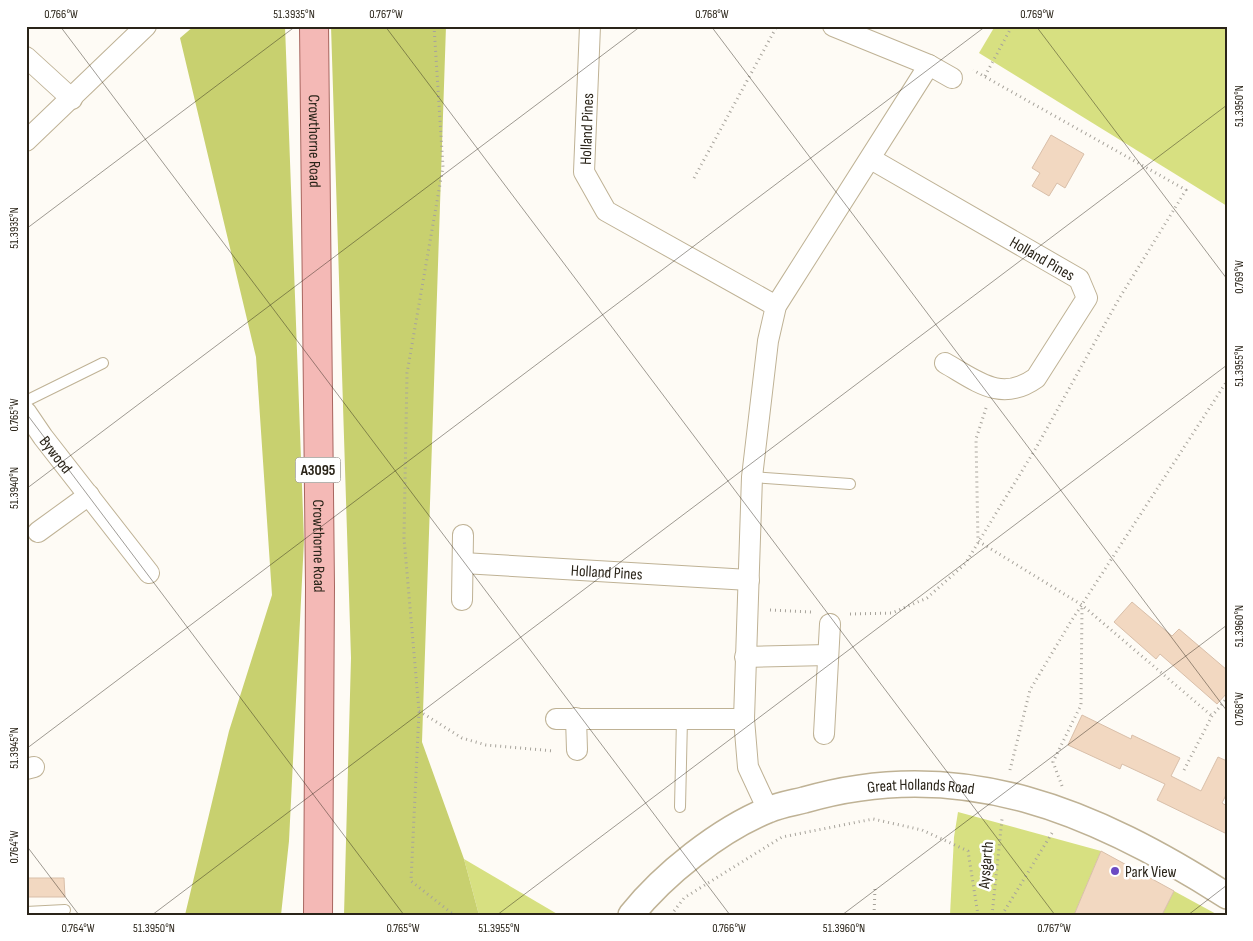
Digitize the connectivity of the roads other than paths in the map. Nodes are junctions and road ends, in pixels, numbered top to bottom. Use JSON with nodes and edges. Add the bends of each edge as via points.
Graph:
{"nodes":[{"id":1,"x":146,"y":26,"type":"edge"},
{"id":2,"x":314,"y":26,"type":"edge"},
{"id":3,"x":590,"y":26,"type":"edge"},
{"id":4,"x":833,"y":26,"type":"edge"},
{"id":5,"x":26,"y":57,"type":"edge"},
{"id":6,"x":929,"y":65,"type":"junction"},
{"id":7,"x":960,"y":73,"type":"road end"},
{"id":8,"x":72,"y":99,"type":"junction"},
{"id":9,"x":26,"y":141,"type":"edge"},
{"id":10,"x":871,"y":159,"type":"junction"},
{"id":11,"x":776,"y":306,"type":"junction"},
{"id":12,"x":102,"y":363,"type":"dead end"},
{"id":13,"x":945,"y":363,"type":"dead end"},
{"id":14,"x":26,"y":401,"type":"edge"},
{"id":15,"x":26,"y":412,"type":"edge"},
{"id":16,"x":752,"y":477,"type":"junction"},
{"id":17,"x":850,"y":484,"type":"dead end"},
{"id":18,"x":89,"y":495,"type":"junction"},
{"id":19,"x":38,"y":532,"type":"dead end"},
{"id":20,"x":463,"y":535,"type":"dead end"},
{"id":21,"x":463,"y":564,"type":"junction"},
{"id":22,"x":149,"y":573,"type":"dead end"},
{"id":23,"x":749,"y":580,"type":"junction"},
{"id":24,"x":462,"y":600,"type":"dead end"},
{"id":25,"x":831,"y":617,"type":"road end"},
{"id":26,"x":828,"y":655,"type":"junction"},
{"id":27,"x":744,"y":657,"type":"junction"},
{"id":28,"x":682,"y":719,"type":"junction"},
{"id":29,"x":744,"y":719,"type":"junction"},
{"id":30,"x":824,"y":734,"type":"dead end"},
{"id":31,"x":578,"y":750,"type":"road end"},
{"id":32,"x":680,"y":807,"type":"dead end"},
{"id":33,"x":768,"y":810,"type":"junction"},
{"id":34,"x":1227,"y":896,"type":"edge"},
{"id":35,"x":65,"y":910,"type":"dead end"},
{"id":36,"x":26,"y":912,"type":"edge"},
{"id":37,"x":318,"y":915,"type":"edge"},
{"id":38,"x":631,"y":915,"type":"edge"}],
"edges":[{"from":1,"to":8,"type":"street"},
{"from":2,"to":37,"type":"main road","name":"Crowthorne Road","number":"A3095","via":[[320,587]]},
{"from":3,"to":11,"type":"street","name":"Holland Pines","via":[[584,172],[606,211]]},
{"from":4,"to":6,"type":"street"},
{"from":5,"to":8,"type":"street"},
{"from":6,"to":7,"type":"street"},
{"from":6,"to":10,"type":"street"},
{"from":8,"to":9,"type":"street"},
{"from":10,"to":11,"type":"street"},
{"from":10,"to":13,"type":"street","name":"Holland Pines","via":[[1079,279],[1086,298],[1036,378],[1017,388],[1006,391],[991,389]]},
{"from":11,"to":16,"type":"street","via":[[768,341]]},
{"from":12,"to":14,"type":"lane"},
{"from":15,"to":18,"type":"street","name":"Bywood"},
{"from":16,"to":17,"type":"lane"},
{"from":16,"to":23,"type":"street"},
{"from":18,"to":19,"type":"street"},
{"from":18,"to":22,"type":"street","name":"Bywood"},
{"from":20,"to":21,"type":"street"},
{"from":21,"to":23,"type":"street","name":"Holland Pines"},
{"from":21,"to":24,"type":"street"},
{"from":23,"to":27,"type":"street"},
{"from":25,"to":26,"type":"street"},
{"from":26,"to":27,"type":"street"},
{"from":26,"to":30,"type":"street"},
{"from":27,"to":29,"type":"street"},
{"from":28,"to":29,"type":"street"},
{"from":28,"to":31,"type":"street","via":[[566,719]]},
{"from":28,"to":32,"type":"lane"},
{"from":29,"to":33,"type":"street","via":[[748,767]]},
{"from":33,"to":34,"type":"street","name":"Great Hollands Road","via":[[839,790],[912,782],[989,790],[1059,809],[1100,826],[1173,861]]},
{"from":33,"to":38,"type":"street","name":"Great Hollands Road","via":[[701,848]]},
{"from":35,"to":36,"type":"lane"}]}
